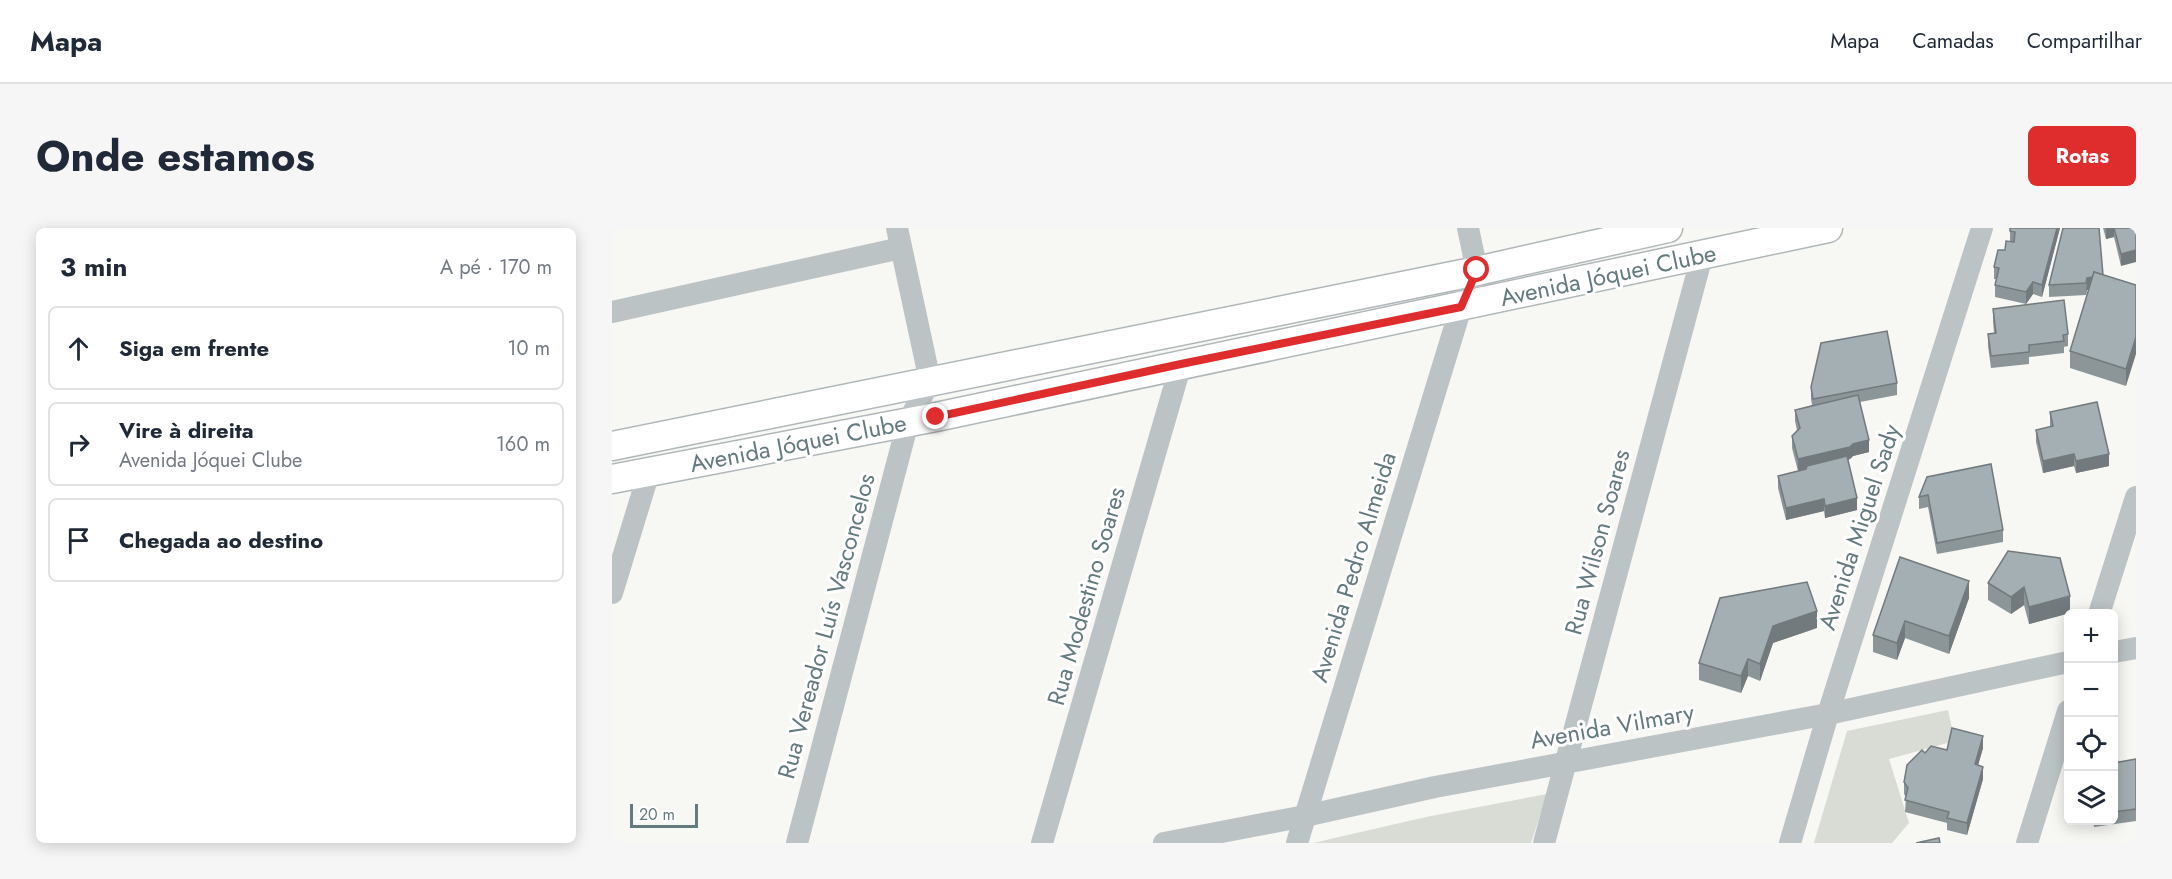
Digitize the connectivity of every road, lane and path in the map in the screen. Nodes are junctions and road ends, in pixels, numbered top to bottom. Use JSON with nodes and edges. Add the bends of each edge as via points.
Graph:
{"nodes":[{"id":1,"x":1468,"y":228,"type":"edge"},
{"id":2,"x":1668,"y":228,"type":"edge"},
{"id":3,"x":1828,"y":228,"type":"edge"},
{"id":4,"x":1982,"y":228,"type":"edge"},
{"id":5,"x":899,"y":238,"type":"edge"},
{"id":6,"x":1702,"y":256,"type":"junction"},
{"id":7,"x":1477,"y":270,"type":"junction"},
{"id":8,"x":1461,"y":307,"type":"junction"},
{"id":9,"x":612,"y":312,"type":"edge"},
{"id":10,"x":1181,"y":364,"type":"junction"},
{"id":11,"x":930,"y":381,"type":"junction"},
{"id":12,"x":908,"y":422,"type":"junction"},
{"id":13,"x":612,"y":446,"type":"edge"},
{"id":14,"x":649,"y":472,"type":"junction"},
{"id":15,"x":612,"y":479,"type":"edge"},
{"id":16,"x":2136,"y":496,"type":"edge"},
{"id":17,"x":612,"y":593,"type":"edge"},
{"id":18,"x":2101,"y":609,"type":"edge"},
{"id":19,"x":2136,"y":648,"type":"edge"},
{"id":20,"x":2118,"y":651,"type":"edge"},
{"id":21,"x":2064,"y":663,"type":"edge"},
{"id":22,"x":1828,"y":714,"type":"junction"},
{"id":23,"x":2066,"y":717,"type":"edge"},
{"id":24,"x":1566,"y":762,"type":"junction"},
{"id":25,"x":1305,"y":816,"type":"junction"},
{"id":26,"x":797,"y":843,"type":"edge"},
{"id":27,"x":1042,"y":843,"type":"edge"},
{"id":28,"x":1164,"y":843,"type":"edge"},
{"id":29,"x":1297,"y":843,"type":"edge"},
{"id":30,"x":1544,"y":843,"type":"edge"},
{"id":31,"x":1790,"y":843,"type":"edge"},
{"id":32,"x":2027,"y":843,"type":"edge"}],
"edges":[{"from":1,"to":7,"type":"street"},
{"from":2,"to":7,"type":"main road","name":"Avenida Jóquei Clube"},
{"from":3,"to":6,"type":"main road","name":"Avenida Jóquei Clube"},
{"from":4,"to":22,"type":"street","name":"Avenida Miguel Sady"},
{"from":5,"to":9,"type":"street"},
{"from":5,"to":11,"type":"street"},
{"from":6,"to":8,"type":"main road","name":"Avenida Jóquei Clube"},
{"from":6,"to":24,"type":"street","name":"Rua Wilson Soares"},
{"from":7,"to":8,"type":"street","name":"Avenida Pedro Almeida"},
{"from":7,"to":11,"type":"main road","name":"Avenida Jóquei Clube"},
{"from":8,"to":10,"type":"main road","name":"Avenida Jóquei Clube"},
{"from":8,"to":25,"type":"street","name":"Avenida Pedro Almeida"},
{"from":10,"to":12,"type":"main road","name":"Avenida Jóquei Clube"},
{"from":10,"to":27,"type":"street","name":"Rua Modestino Soares"},
{"from":11,"to":12,"type":"street","name":"Rua Vereador Luís Vasconcelos"},
{"from":11,"to":13,"type":"main road","name":"Avenida Jóquei Clube"},
{"from":12,"to":14,"type":"main road","name":"Avenida Jóquei Clube"},
{"from":12,"to":26,"type":"street","name":"Rua Vereador Luís Vasconcelos"},
{"from":14,"to":15,"type":"main road","name":"Avenida Jóquei Clube"},
{"from":14,"to":17,"type":"street"},
{"from":16,"to":18,"type":"street"},
{"from":19,"to":20,"type":"street"},
{"from":21,"to":22,"type":"street","name":"Avenida Vilmary"},
{"from":22,"to":24,"type":"street","name":"Avenida Vilmary"},
{"from":22,"to":31,"type":"street","name":"Avenida Miguel Sady"},
{"from":23,"to":32,"type":"street"},
{"from":24,"to":25,"type":"street","name":"Avenida Vilmary","via":[[1435,786]]},
{"from":24,"to":30,"type":"street","name":"Rua Wilson Soares"},
{"from":25,"to":28,"type":"street","name":"Avenida Vilmary"},
{"from":25,"to":29,"type":"street","name":"Avenida Pedro Almeida"}]}
